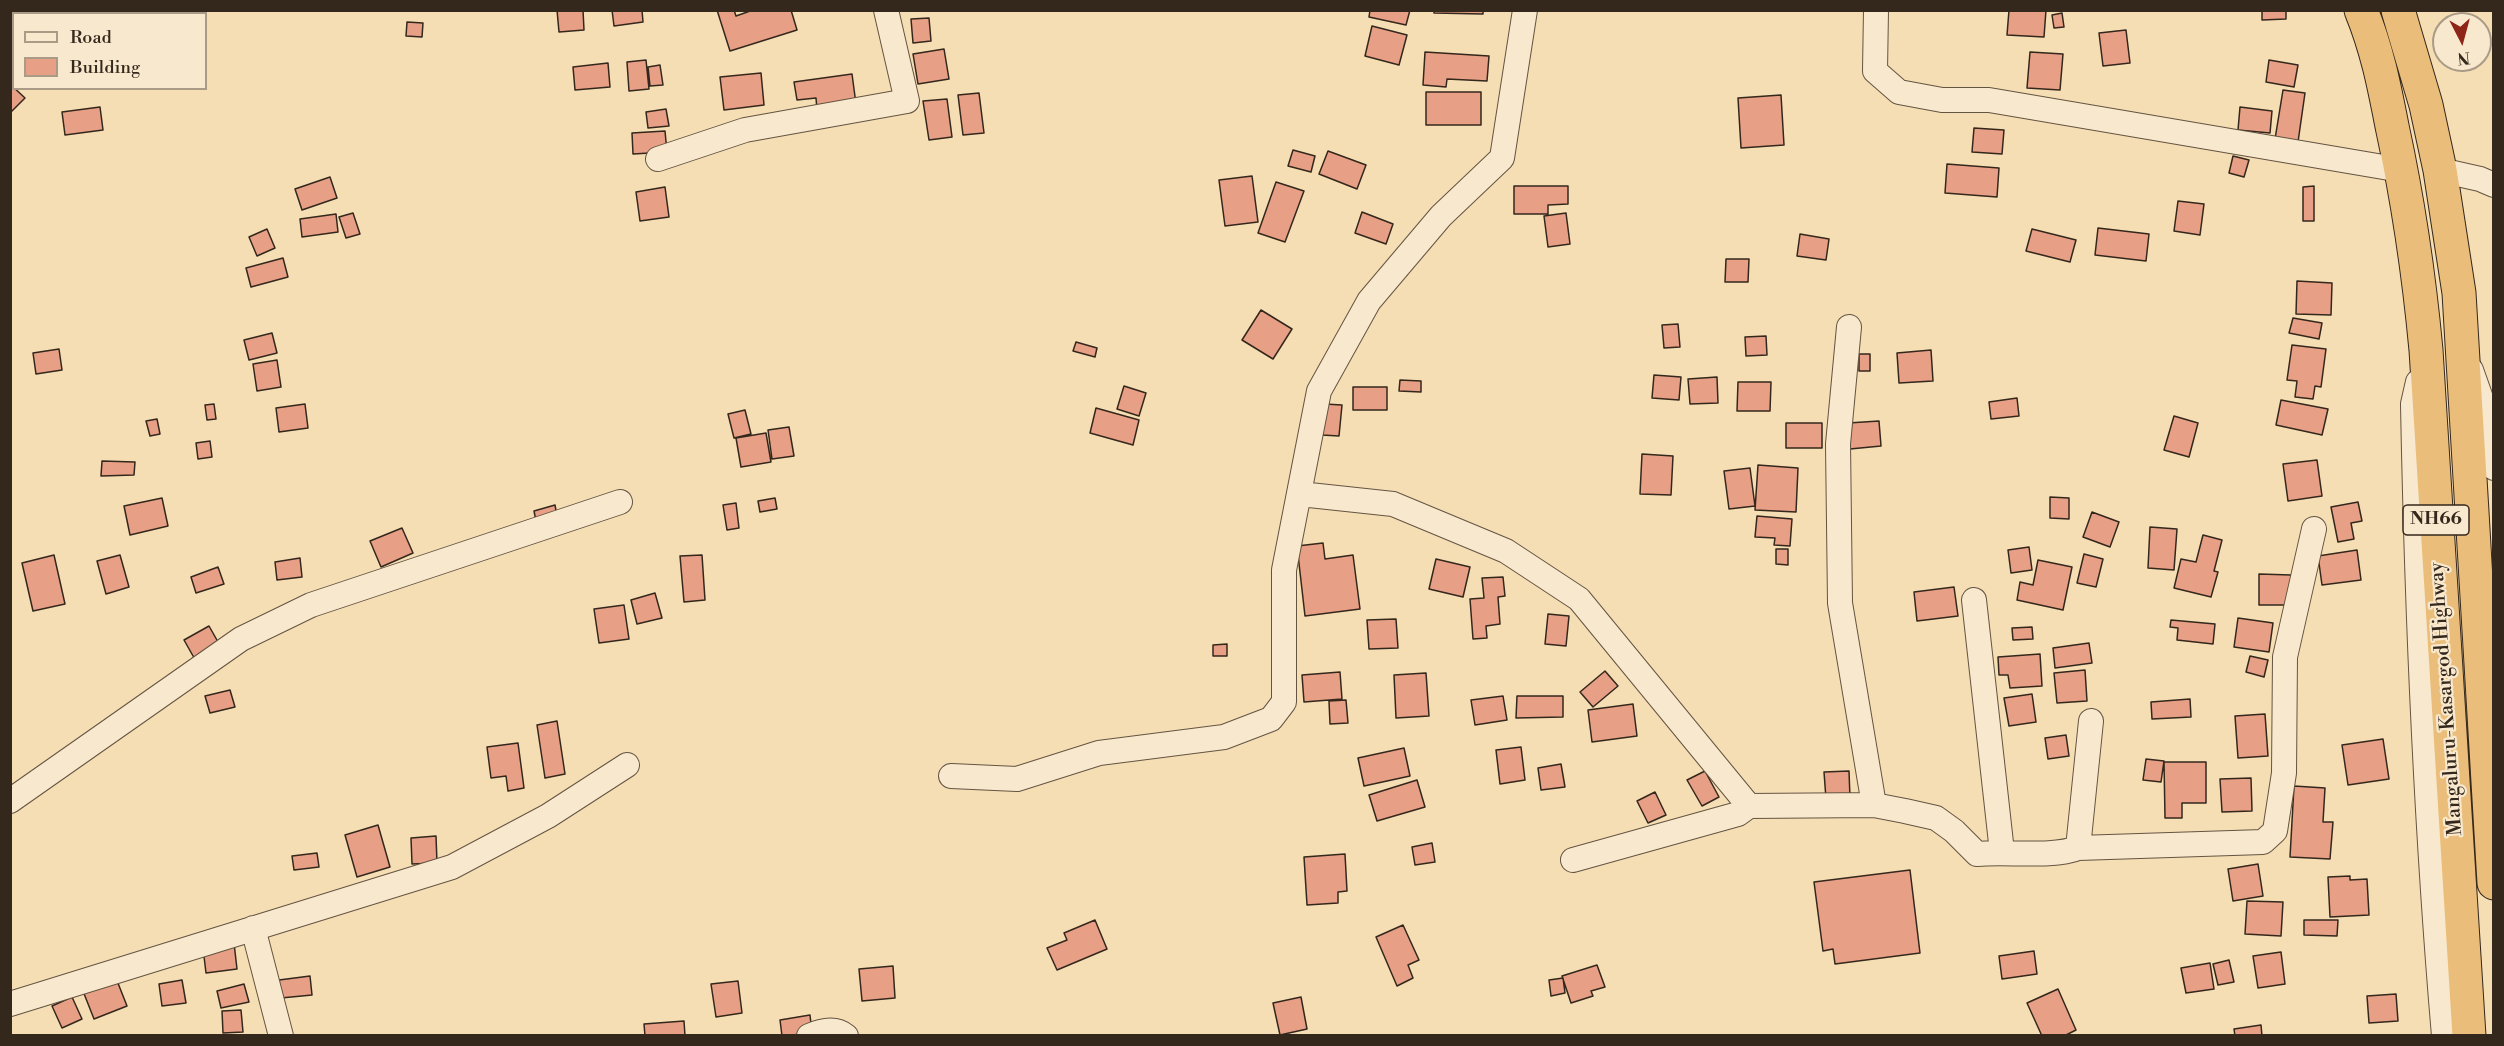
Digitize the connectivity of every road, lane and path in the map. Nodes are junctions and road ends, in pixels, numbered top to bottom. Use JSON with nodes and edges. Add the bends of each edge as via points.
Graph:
{"nodes":[{"id":1,"x":886,"y":10,"type":"edge"},
{"id":2,"x":1525,"y":10,"type":"edge"},
{"id":3,"x":1876,"y":10,"type":"edge"},
{"id":4,"x":2361,"y":10,"type":"edge"},
{"id":5,"x":2398,"y":10,"type":"edge"},
{"id":6,"x":658,"y":159,"type":"dead end"},
{"id":7,"x":2401,"y":170,"type":"junction"},
{"id":8,"x":2440,"y":170,"type":"junction"},
{"id":9,"x":2493,"y":185,"type":"edge"},
{"id":10,"x":1849,"y":327,"type":"dead end"},
{"id":11,"x":2463,"y":348,"type":"junction"},
{"id":12,"x":2426,"y":350,"type":"junction"},
{"id":13,"x":2493,"y":468,"type":"edge"},
{"id":14,"x":1300,"y":494,"type":"junction"},
{"id":15,"x":620,"y":502,"type":"dead end"},
{"id":16,"x":2314,"y":529,"type":"dead end"},
{"id":17,"x":1974,"y":600,"type":"dead end"},
{"id":18,"x":2091,"y":721,"type":"dead end"},
{"id":19,"x":627,"y":765,"type":"dead end"},
{"id":20,"x":951,"y":776,"type":"dead end"},
{"id":21,"x":10,"y":801,"type":"edge"},
{"id":22,"x":1874,"y":805,"type":"junction"},
{"id":23,"x":1749,"y":806,"type":"junction"},
{"id":24,"x":2078,"y":848,"type":"junction"},
{"id":25,"x":2002,"y":852,"type":"junction"},
{"id":26,"x":1572,"y":860,"type":"dead end"},
{"id":27,"x":2493,"y":883,"type":"edge"},
{"id":28,"x":253,"y":928,"type":"junction"},
{"id":29,"x":10,"y":1004,"type":"edge"},
{"id":30,"x":281,"y":1035,"type":"edge"},
{"id":31,"x":809,"y":1035,"type":"edge"},
{"id":32,"x":846,"y":1035,"type":"edge"},
{"id":33,"x":2444,"y":1035,"type":"edge"},
{"id":34,"x":2469,"y":1035,"type":"edge"}],
"edges":[{"from":1,"to":6,"type":"street","via":[[907,101],[745,130]]},
{"from":2,"to":14,"type":"street","via":[[1502,158],[1441,216],[1369,301],[1319,391]]},
{"from":3,"to":7,"type":"street","via":[[1875,71],[1899,93],[1942,100],[1989,100]]},
{"from":4,"to":7,"type":"highway","name":"Mangaluru-Kasargod Highway","number":"NH66","via":[[2375,46]]},
{"from":5,"to":8,"type":"highway","name":"Mangaluru-Kasargod Highway","number":"NH66"},
{"from":7,"to":12,"type":"highway","name":"Mangaluru-Kasargod Highway","number":"NH66"},
{"from":8,"to":9,"type":"street"},
{"from":8,"to":11,"type":"highway","name":"Mangaluru-Kasargod Highway","number":"NH66","via":[[2459,293]]},
{"from":10,"to":22,"type":"street","via":[[1838,444],[1840,603]]},
{"from":11,"to":13,"type":"street","via":[[2482,401]]},
{"from":11,"to":27,"type":"highway","name":"Mangaluru-Kasargod Highway","number":"NH66"},
{"from":12,"to":33,"type":"street","via":[[2413,404],[2415,544],[2425,782]]},
{"from":12,"to":34,"type":"highway","name":"Mangaluru-Kasargod Highway","number":"NH66"},
{"from":14,"to":20,"type":"street","via":[[1284,570],[1284,702],[1271,719],[1224,737],[1099,753],[1017,779]]},
{"from":14,"to":23,"type":"street","via":[[1393,504],[1506,551],[1579,599]]},
{"from":15,"to":21,"type":"street","via":[[311,605],[241,639]]},
{"from":16,"to":24,"type":"street","via":[[2285,657],[2284,773],[2275,831],[2263,842]]},
{"from":17,"to":25,"type":"street"},
{"from":18,"to":24,"type":"street"},
{"from":19,"to":28,"type":"street","via":[[548,816],[452,867]]},
{"from":22,"to":23,"type":"street"},
{"from":22,"to":25,"type":"street","via":[[1936,818],[1977,854]]},
{"from":23,"to":26,"type":"street","via":[[1738,814]]},
{"from":24,"to":25,"type":"street","via":[[2065,853]]},
{"from":28,"to":29,"type":"street"},
{"from":28,"to":30,"type":"street"},
{"from":31,"to":32,"type":"street","via":[[821,1030]]}]}
